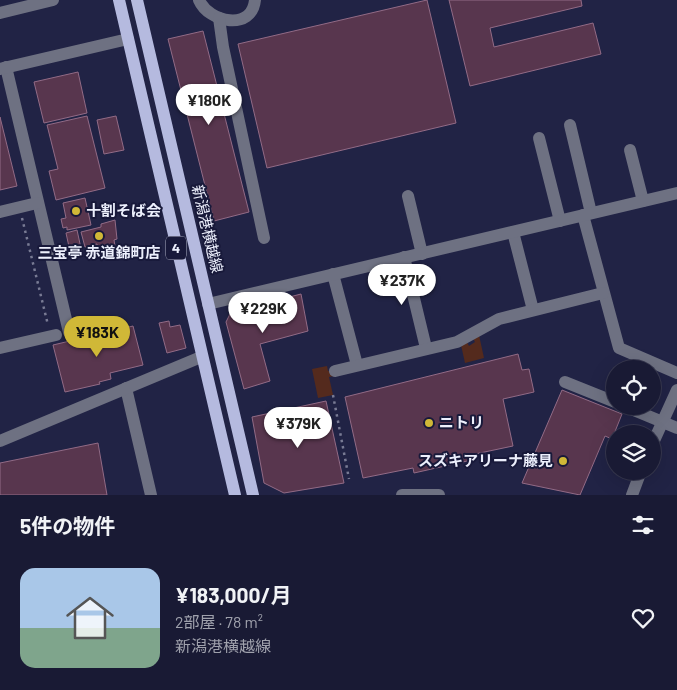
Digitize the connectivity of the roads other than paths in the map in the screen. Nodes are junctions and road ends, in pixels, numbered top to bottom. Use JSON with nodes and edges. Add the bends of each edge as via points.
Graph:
{"nodes":[{"id":1,"x":53,"y":0,"type":"edge"},
{"id":2,"x":119,"y":0,"type":"edge"},
{"id":3,"x":138,"y":0,"type":"edge"},
{"id":4,"x":199,"y":0,"type":"edge"},
{"id":5,"x":255,"y":0,"type":"edge"},
{"id":6,"x":0,"y":13,"type":"edge"},
{"id":7,"x":219,"y":18,"type":"junction"},
{"id":8,"x":128,"y":39,"type":"junction"},
{"id":9,"x":3,"y":68,"type":"edge"},
{"id":10,"x":570,"y":125,"type":"dead end"},
{"id":11,"x":539,"y":138,"type":"dead end"},
{"id":12,"x":630,"y":150,"type":"dead end"},
{"id":13,"x":677,"y":193,"type":"edge"},
{"id":14,"x":408,"y":196,"type":"dead end"},
{"id":15,"x":643,"y":201,"type":"junction"},
{"id":16,"x":37,"y":203,"type":"junction"},
{"id":17,"x":0,"y":212,"type":"edge"},
{"id":18,"x":587,"y":214,"type":"junction"},
{"id":19,"x":560,"y":221,"type":"junction"},
{"id":20,"x":514,"y":232,"type":"junction"},
{"id":21,"x":264,"y":238,"type":"dead end"},
{"id":22,"x":422,"y":254,"type":"junction"},
{"id":23,"x":404,"y":258,"type":"junction"},
{"id":24,"x":333,"y":274,"type":"junction"},
{"id":25,"x":604,"y":293,"type":"junction"},
{"id":26,"x":208,"y":304,"type":"junction"},
{"id":27,"x":533,"y":310,"type":"junction"},
{"id":28,"x":52,"y":332,"type":"road end"},
{"id":29,"x":69,"y":332,"type":"dead end"},
{"id":30,"x":0,"y":348,"type":"edge"},
{"id":31,"x":426,"y":348,"type":"junction"},
{"id":32,"x":202,"y":356,"type":"junction"},
{"id":33,"x":356,"y":365,"type":"junction"},
{"id":34,"x":335,"y":371,"type":"dead end"},
{"id":35,"x":677,"y":373,"type":"edge"},
{"id":36,"x":565,"y":382,"type":"dead end"},
{"id":37,"x":126,"y":388,"type":"junction"},
{"id":38,"x":677,"y":390,"type":"edge"},
{"id":39,"x":606,"y":398,"type":"edge"},
{"id":40,"x":646,"y":415,"type":"edge"},
{"id":41,"x":663,"y":422,"type":"junction"},
{"id":42,"x":661,"y":426,"type":"edge"},
{"id":43,"x":677,"y":428,"type":"edge"},
{"id":44,"x":0,"y":441,"type":"edge"},
{"id":45,"x":638,"y":480,"type":"edge"},
{"id":46,"x":151,"y":495,"type":"edge"},
{"id":47,"x":235,"y":495,"type":"edge"},
{"id":48,"x":253,"y":495,"type":"edge"},
{"id":49,"x":402,"y":495,"type":"edge"},
{"id":50,"x":439,"y":495,"type":"edge"},
{"id":51,"x":632,"y":495,"type":"edge"}],
"edges":[{"from":1,"to":6,"type":"street"},
{"from":2,"to":8,"type":"main road","number":"4"},
{"from":3,"to":26,"type":"main road","name":"新潟港横越線","number":"4"},
{"from":4,"to":7,"type":"street","via":[[209,14]]},
{"from":5,"to":7,"type":"street","via":[[252,13],[246,18],[233,21]]},
{"from":7,"to":21,"type":"street"},
{"from":8,"to":9,"type":"street"},
{"from":8,"to":32,"type":"main road","number":"4"},
{"from":9,"to":16,"type":"street"},
{"from":10,"to":18,"type":"street"},
{"from":11,"to":19,"type":"street"},
{"from":12,"to":15,"type":"street"},
{"from":13,"to":15,"type":"street"},
{"from":14,"to":22,"type":"street"},
{"from":15,"to":18,"type":"street"},
{"from":16,"to":17,"type":"street"},
{"from":16,"to":29,"type":"street"},
{"from":18,"to":19,"type":"street"},
{"from":18,"to":25,"type":"street"},
{"from":19,"to":20,"type":"street"},
{"from":20,"to":22,"type":"street"},
{"from":20,"to":27,"type":"street"},
{"from":22,"to":23,"type":"street"},
{"from":23,"to":24,"type":"street"},
{"from":23,"to":31,"type":"street"},
{"from":24,"to":26,"type":"street"},
{"from":24,"to":33,"type":"street"},
{"from":25,"to":27,"type":"street"},
{"from":25,"to":35,"type":"street","via":[[619,348]]},
{"from":26,"to":48,"type":"main road","name":"新潟港横越線","number":"4"},
{"from":27,"to":31,"type":"street","via":[[499,319],[457,342]]},
{"from":28,"to":30,"type":"street"},
{"from":31,"to":33,"type":"street"},
{"from":32,"to":37,"type":"street"},
{"from":32,"to":47,"type":"main road","number":"4"},
{"from":33,"to":34,"type":"street"},
{"from":36,"to":39,"type":"street"},
{"from":37,"to":44,"type":"street"},
{"from":37,"to":46,"type":"street"},
{"from":38,"to":41,"type":"street"},
{"from":40,"to":41,"type":"street"},
{"from":41,"to":42,"type":"street"},
{"from":41,"to":43,"type":"street"},
{"from":45,"to":51,"type":"street"},
{"from":49,"to":50,"type":"street"}]}
